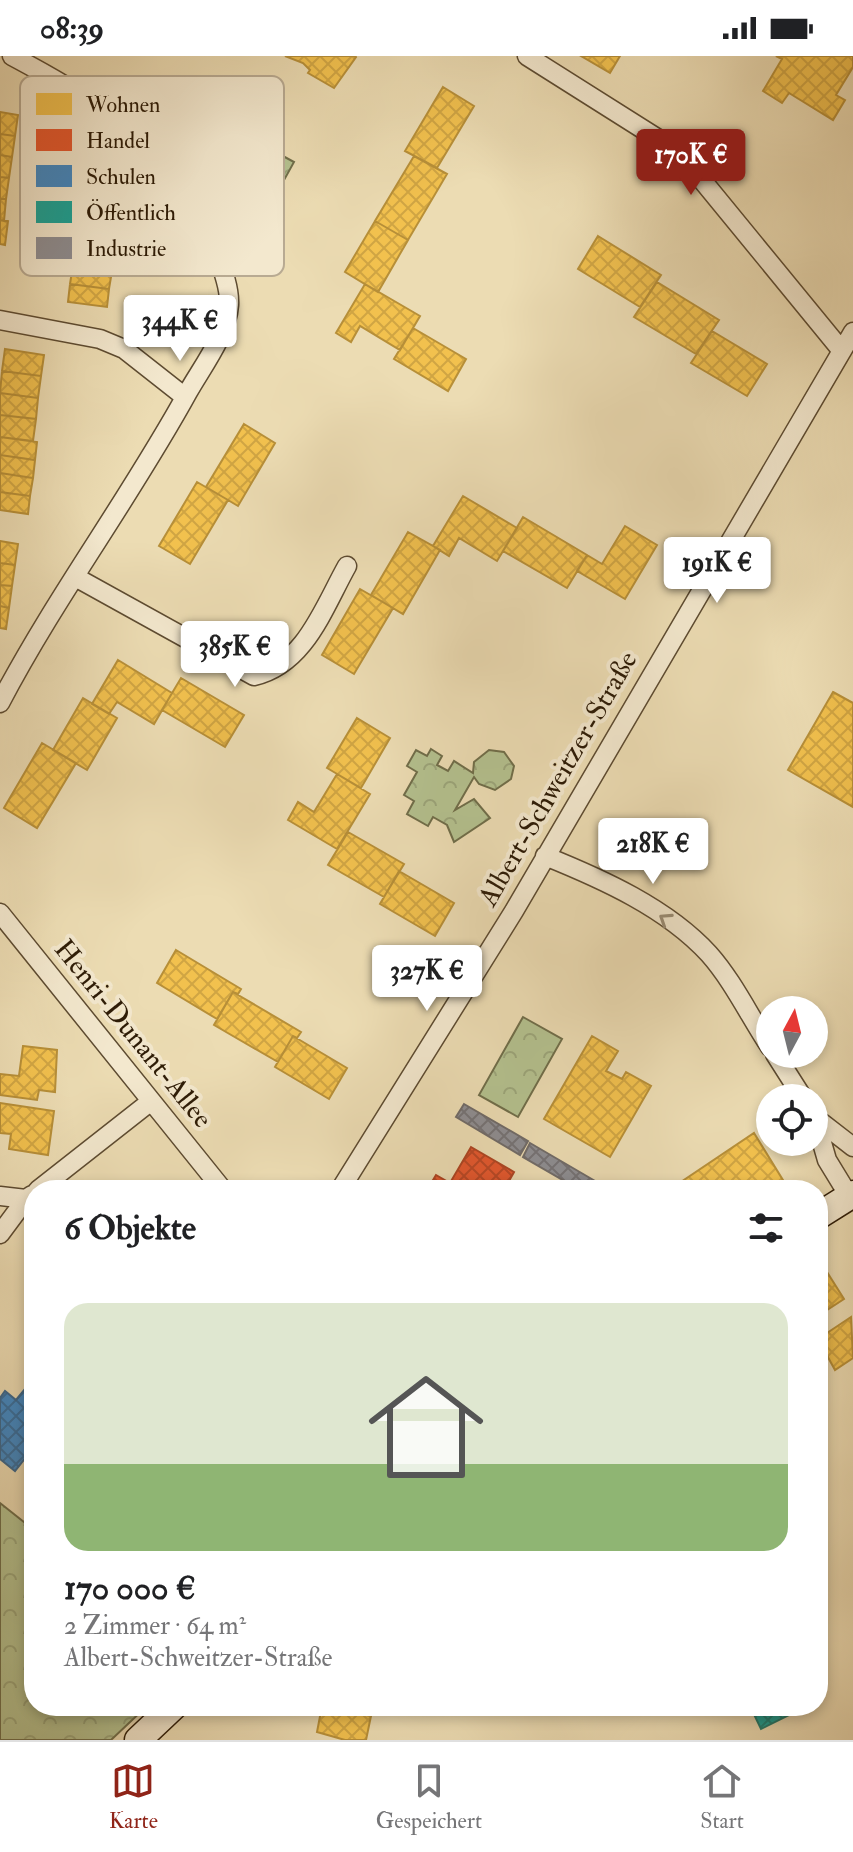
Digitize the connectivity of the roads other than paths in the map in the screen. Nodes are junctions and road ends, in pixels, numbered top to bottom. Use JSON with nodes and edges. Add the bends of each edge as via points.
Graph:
{"nodes":[{"id":1,"x":12,"y":56,"type":"edge"},
{"id":2,"x":527,"y":56,"type":"edge"},
{"id":3,"x":45,"y":76,"type":"edge"},
{"id":4,"x":224,"y":276,"type":"edge"},
{"id":5,"x":0,"y":320,"type":"edge"},
{"id":6,"x":853,"y":332,"type":"edge"},
{"id":7,"x":842,"y":351,"type":"junction"},
{"id":8,"x":185,"y":397,"type":"junction"},
{"id":9,"x":347,"y":566,"type":"dead end"},
{"id":10,"x":77,"y":578,"type":"junction"},
{"id":11,"x":5,"y":682,"type":"edge"},
{"id":12,"x":0,"y":703,"type":"edge"},
{"id":13,"x":545,"y":856,"type":"junction"},
{"id":14,"x":0,"y":913,"type":"edge"},
{"id":15,"x":756,"y":1024,"type":"edge"},
{"id":16,"x":150,"y":1102,"type":"junction"},
{"id":17,"x":828,"y":1127,"type":"edge"},
{"id":18,"x":853,"y":1147,"type":"edge"},
{"id":19,"x":826,"y":1156,"type":"edge"},
{"id":20,"x":50,"y":1180,"type":"edge"},
{"id":21,"x":215,"y":1180,"type":"edge"},
{"id":22,"x":346,"y":1180,"type":"edge"},
{"id":23,"x":24,"y":1194,"type":"edge"},
{"id":24,"x":851,"y":1195,"type":"edge"},
{"id":25,"x":0,"y":1196,"type":"edge"},
{"id":26,"x":24,"y":1204,"type":"edge"},
{"id":27,"x":828,"y":1210,"type":"edge"},
{"id":28,"x":0,"y":1234,"type":"edge"},
{"id":29,"x":163,"y":1716,"type":"edge"},
{"id":30,"x":138,"y":1740,"type":"edge"}],
"edges":[{"from":1,"to":3,"type":"street"},
{"from":2,"to":7,"type":"street","via":[[679,152]]},
{"from":4,"to":8,"type":"street","via":[[229,305],[220,335]]},
{"from":5,"to":8,"type":"street","via":[[100,339],[124,349]]},
{"from":6,"to":7,"type":"street","name":"Albert-Schweitzer-Straße"},
{"from":7,"to":13,"type":"street","name":"Albert-Schweitzer-Straße"},
{"from":8,"to":10,"type":"street"},
{"from":9,"to":10,"type":"street","via":[[298,653],[254,676]]},
{"from":10,"to":11,"type":"street"},
{"from":11,"to":12,"type":"street"},
{"from":15,"to":13,"type":"street","one_way":true,"via":[[723,970],[688,933],[626,894]]},
{"from":13,"to":22,"type":"street","name":"Albert-Schweitzer-Straße"},
{"from":14,"to":16,"type":"street","name":"Henri-Dunant-Allee"},
{"from":16,"to":20,"type":"street"},
{"from":16,"to":21,"type":"street","name":"Henri-Dunant-Allee"},
{"from":17,"to":18,"type":"street"},
{"from":19,"to":24,"type":"street"},
{"from":23,"to":25,"type":"street"},
{"from":24,"to":27,"type":"street"},
{"from":26,"to":28,"type":"street"},
{"from":29,"to":30,"type":"street"}]}
